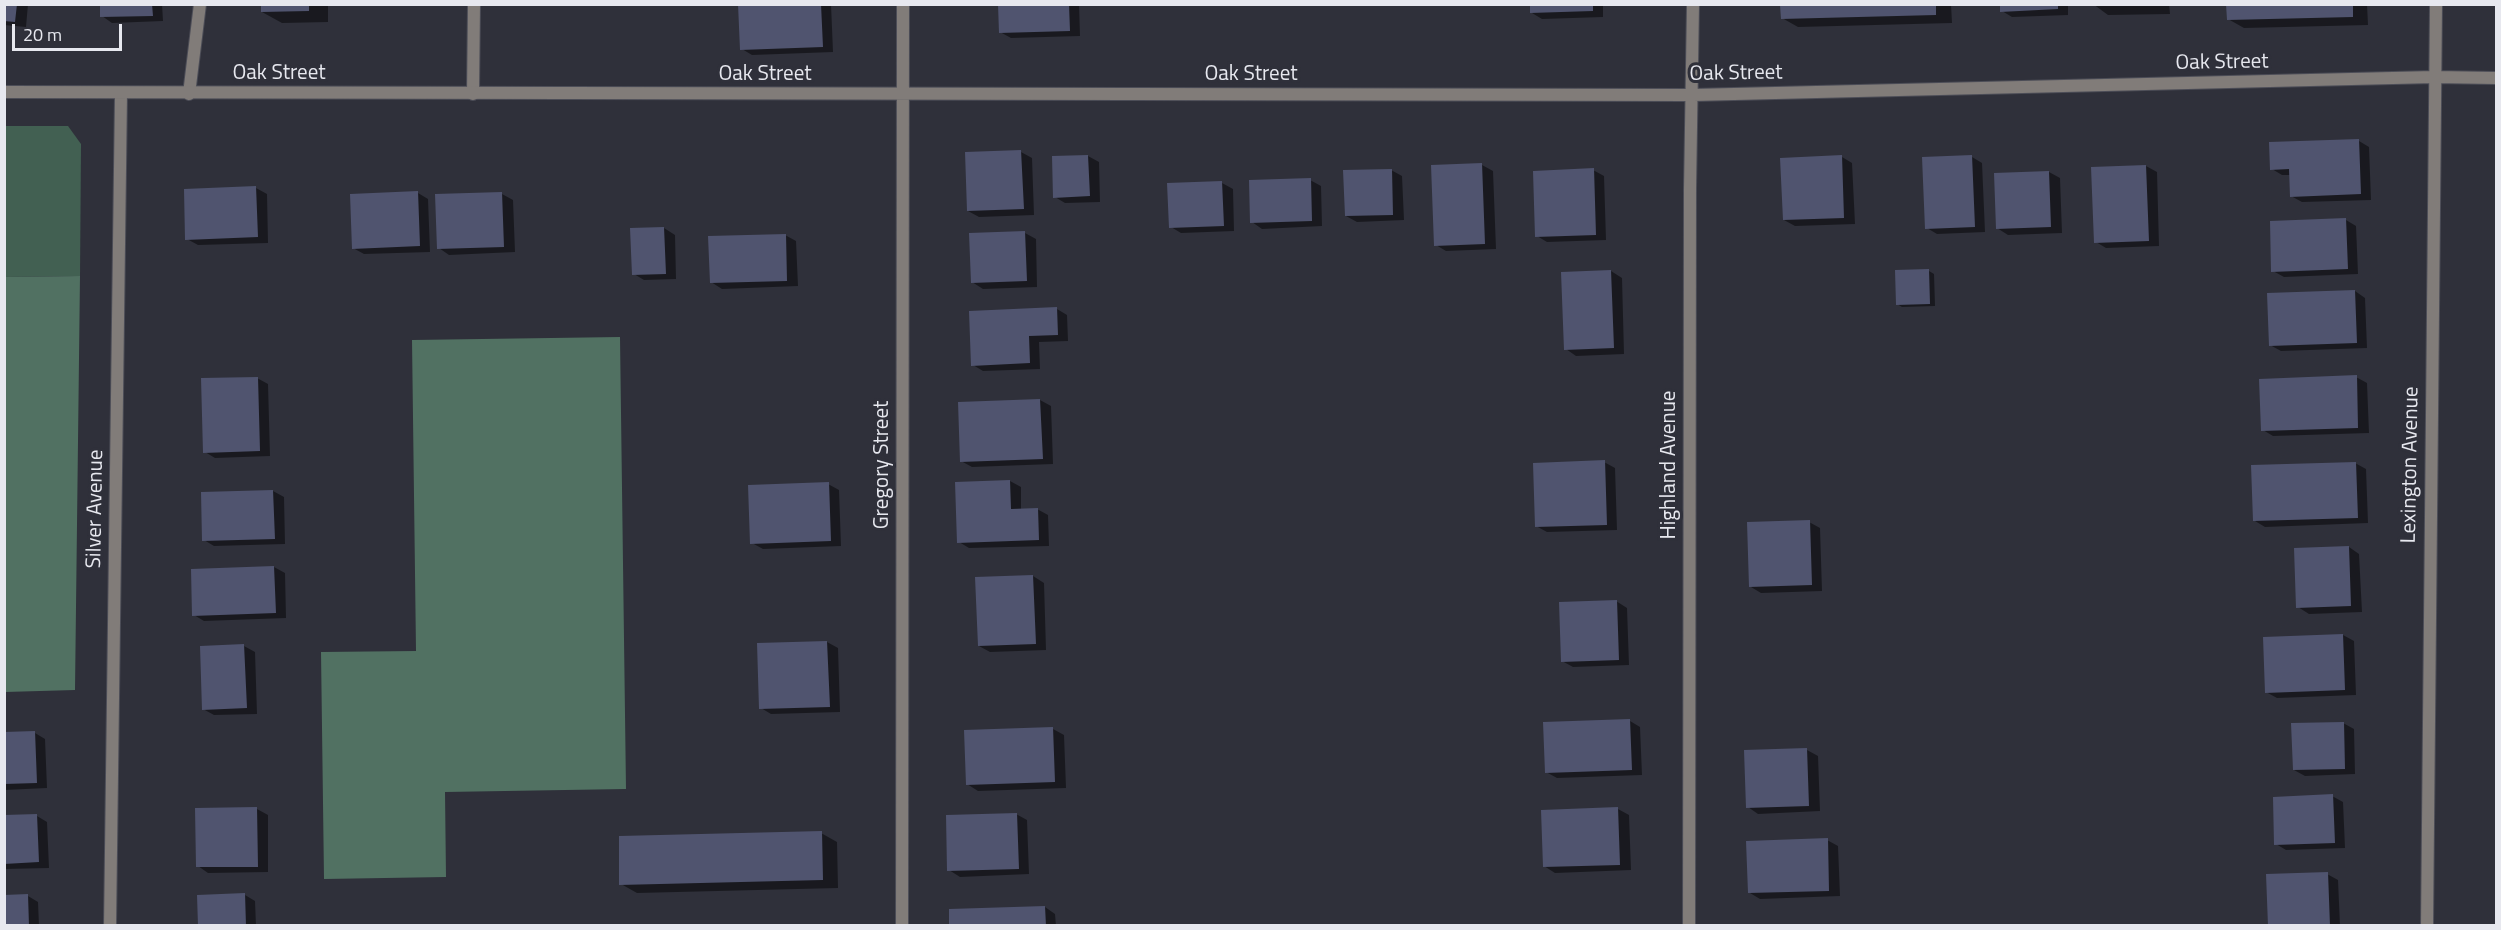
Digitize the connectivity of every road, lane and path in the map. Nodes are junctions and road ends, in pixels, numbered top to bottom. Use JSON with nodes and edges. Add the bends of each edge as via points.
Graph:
{"nodes":[{"id":1,"x":200,"y":4,"type":"edge"},
{"id":2,"x":474,"y":4,"type":"edge"},
{"id":3,"x":903,"y":4,"type":"edge"},
{"id":4,"x":1693,"y":4,"type":"edge"},
{"id":5,"x":2436,"y":4,"type":"edge"},
{"id":6,"x":2434,"y":77,"type":"junction"},
{"id":7,"x":2496,"y":78,"type":"edge"},
{"id":8,"x":4,"y":92,"type":"edge"},
{"id":9,"x":121,"y":93,"type":"junction"},
{"id":10,"x":189,"y":93,"type":"junction"},
{"id":11,"x":473,"y":94,"type":"junction"},
{"id":12,"x":903,"y":95,"type":"junction"},
{"id":13,"x":1693,"y":95,"type":"junction"},
{"id":14,"x":110,"y":926,"type":"edge"},
{"id":15,"x":902,"y":926,"type":"edge"},
{"id":16,"x":1689,"y":926,"type":"edge"},
{"id":17,"x":2427,"y":926,"type":"edge"}],
"edges":[{"from":1,"to":10,"type":"street"},
{"from":2,"to":11,"type":"street"},
{"from":3,"to":12,"type":"street","name":"Gregory Street"},
{"from":4,"to":13,"type":"street","name":"Highland Avenue"},
{"from":5,"to":6,"type":"street","name":"Lexington Avenue"},
{"from":6,"to":7,"type":"street","name":"Oak Street"},
{"from":6,"to":13,"type":"street","name":"Oak Street"},
{"from":6,"to":17,"type":"street","name":"Lexington Avenue"},
{"from":8,"to":9,"type":"street","name":"Oak Street"},
{"from":9,"to":10,"type":"street","name":"Oak Street"},
{"from":9,"to":14,"type":"street","name":"Silver Avenue"},
{"from":10,"to":11,"type":"street","name":"Oak Street"},
{"from":11,"to":12,"type":"street","name":"Oak Street"},
{"from":12,"to":13,"type":"street","name":"Oak Street"},
{"from":12,"to":15,"type":"street","name":"Gregory Street"},
{"from":13,"to":16,"type":"street","name":"Highland Avenue"}]}
